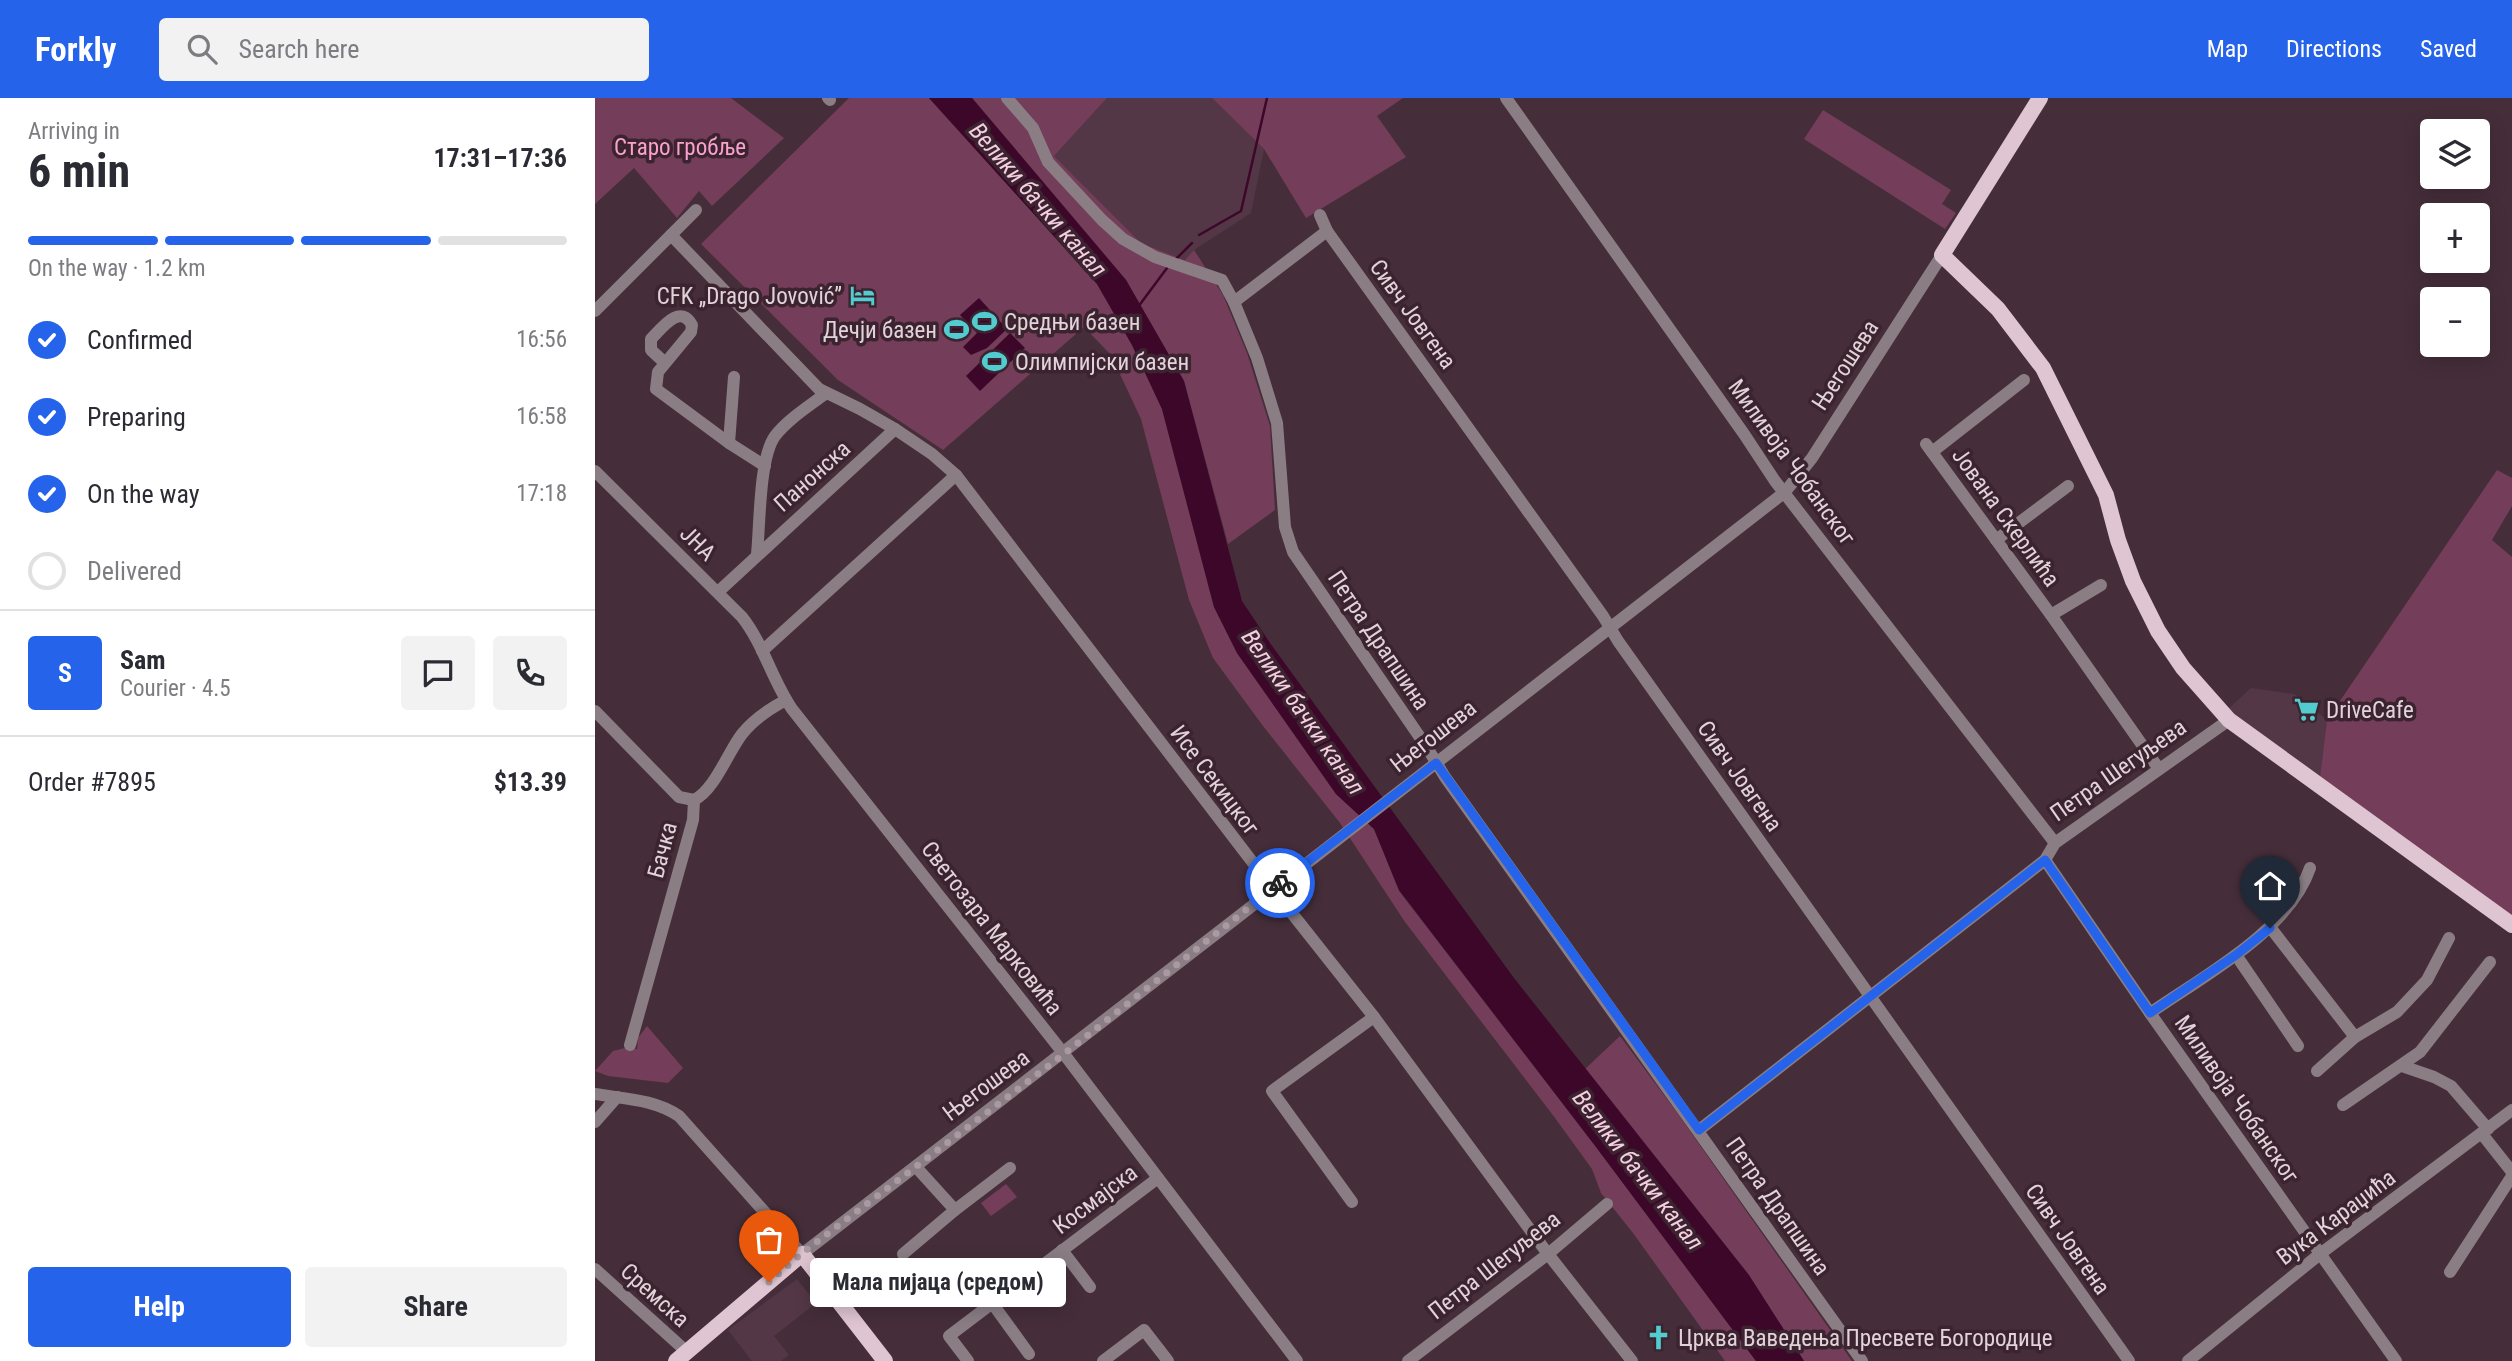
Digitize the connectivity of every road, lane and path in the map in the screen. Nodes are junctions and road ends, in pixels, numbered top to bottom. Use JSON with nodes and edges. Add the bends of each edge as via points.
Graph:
{"nodes":[{"id":1,"x":1007,"y":98,"type":"edge"},
{"id":2,"x":1506,"y":98,"type":"edge"},
{"id":3,"x":2040,"y":98,"type":"edge"},
{"id":4,"x":696,"y":211,"type":"dead end"},
{"id":5,"x":1320,"y":215,"type":"dead end"},
{"id":6,"x":1327,"y":231,"type":"junction"},
{"id":7,"x":671,"y":235,"type":"junction"},
{"id":8,"x":1942,"y":255,"type":"junction"},
{"id":9,"x":1234,"y":302,"type":"junction"},
{"id":10,"x":595,"y":311,"type":"edge"},
{"id":11,"x":664,"y":362,"type":"dead end"},
{"id":12,"x":733,"y":377,"type":"dead end"},
{"id":13,"x":2024,"y":380,"type":"dead end"},
{"id":14,"x":825,"y":394,"type":"junction"},
{"id":15,"x":895,"y":429,"type":"junction"},
{"id":16,"x":729,"y":443,"type":"junction"},
{"id":17,"x":765,"y":466,"type":"junction"},
{"id":18,"x":595,"y":471,"type":"edge"},
{"id":19,"x":952,"y":471,"type":"junction"},
{"id":20,"x":2068,"y":486,"type":"dead end"},
{"id":21,"x":1785,"y":492,"type":"junction"},
{"id":22,"x":1996,"y":540,"type":"junction"},
{"id":23,"x":757,"y":554,"type":"junction"},
{"id":24,"x":2101,"y":585,"type":"dead end"},
{"id":25,"x":717,"y":592,"type":"junction"},
{"id":26,"x":2051,"y":615,"type":"junction"},
{"id":27,"x":1610,"y":628,"type":"junction"},
{"id":28,"x":762,"y":651,"type":"junction"},
{"id":29,"x":786,"y":700,"type":"junction"},
{"id":30,"x":595,"y":711,"type":"edge"},
{"id":31,"x":2229,"y":720,"type":"junction"},
{"id":32,"x":1436,"y":763,"type":"junction"},
{"id":33,"x":2159,"y":769,"type":"junction"},
{"id":34,"x":694,"y":800,"type":"junction"},
{"id":35,"x":2055,"y":843,"type":"junction"},
{"id":36,"x":2045,"y":860,"type":"junction"},
{"id":37,"x":2310,"y":868,"type":"dead end"},
{"id":38,"x":1272,"y":889,"type":"junction"},
{"id":39,"x":2512,"y":925,"type":"edge"},
{"id":40,"x":2270,"y":928,"type":"junction"},
{"id":41,"x":2449,"y":938,"type":"dead end"},
{"id":42,"x":2236,"y":955,"type":"junction"},
{"id":43,"x":2490,"y":962,"type":"dead end"},
{"id":44,"x":1871,"y":996,"type":"junction"},
{"id":45,"x":2150,"y":1013,"type":"junction"},
{"id":46,"x":1374,"y":1017,"type":"junction"},
{"id":47,"x":2355,"y":1037,"type":"junction"},
{"id":48,"x":630,"y":1045,"type":"dead end"},
{"id":49,"x":2298,"y":1046,"type":"dead end"},
{"id":50,"x":1064,"y":1054,"type":"junction"},
{"id":51,"x":2402,"y":1066,"type":"junction"},
{"id":52,"x":2317,"y":1071,"type":"dead end"},
{"id":53,"x":595,"y":1094,"type":"edge"},
{"id":54,"x":617,"y":1097,"type":"junction"},
{"id":55,"x":2343,"y":1104,"type":"dead end"},
{"id":56,"x":2512,"y":1110,"type":"edge"},
{"id":57,"x":595,"y":1122,"type":"edge"},
{"id":58,"x":1699,"y":1130,"type":"junction"},
{"id":59,"x":2485,"y":1132,"type":"junction"},
{"id":60,"x":916,"y":1167,"type":"junction"},
{"id":61,"x":1010,"y":1168,"type":"dead end"},
{"id":62,"x":2512,"y":1174,"type":"edge"},
{"id":63,"x":1158,"y":1178,"type":"junction"},
{"id":64,"x":1352,"y":1202,"type":"dead end"},
{"id":65,"x":1607,"y":1204,"type":"dead end"},
{"id":66,"x":955,"y":1210,"type":"junction"},
{"id":67,"x":1062,"y":1250,"type":"junction"},
{"id":68,"x":801,"y":1254,"type":"junction"},
{"id":69,"x":903,"y":1254,"type":"dead end"},
{"id":70,"x":1548,"y":1254,"type":"junction"},
{"id":71,"x":2321,"y":1254,"type":"junction"},
{"id":72,"x":595,"y":1269,"type":"edge"},
{"id":73,"x":2450,"y":1272,"type":"dead end"},
{"id":74,"x":1090,"y":1287,"type":"dead end"},
{"id":75,"x":992,"y":1303,"type":"junction"},
{"id":76,"x":1030,"y":1354,"type":"dead end"},
{"id":77,"x":682,"y":1356,"type":"edge"},
{"id":78,"x":885,"y":1361,"type":"edge"},
{"id":79,"x":968,"y":1361,"type":"edge"},
{"id":80,"x":1103,"y":1361,"type":"edge"},
{"id":81,"x":1168,"y":1361,"type":"edge"},
{"id":82,"x":1297,"y":1361,"type":"edge"},
{"id":83,"x":1408,"y":1361,"type":"edge"},
{"id":84,"x":1632,"y":1361,"type":"edge"},
{"id":85,"x":1862,"y":1361,"type":"edge"},
{"id":86,"x":2129,"y":1361,"type":"edge"},
{"id":87,"x":2188,"y":1361,"type":"edge"},
{"id":88,"x":2396,"y":1361,"type":"edge"}],
"edges":[{"from":1,"to":9,"type":"street","name":"Петра Драпшина","via":[[1033,128],[1048,162],[1123,239],[1155,257],[1221,280]]},
{"from":2,"to":21,"type":"street","name":"Миливоја Чобанског"},
{"from":3,"to":8,"type":"main road","name":"Његошева"},
{"from":4,"to":7,"type":"street"},
{"from":5,"to":6,"type":"street","name":"Сивч Јовгена"},
{"from":6,"to":9,"type":"street"},
{"from":6,"to":27,"type":"street","name":"Сивч Јовгена"},
{"from":7,"to":10,"type":"street"},
{"from":7,"to":14,"type":"street","name":"Панонска"},
{"from":8,"to":21,"type":"street","name":"Његошева","via":[[1812,458]]},
{"from":8,"to":31,"type":"main road","via":[[1998,309],[2043,368],[2106,495],[2125,561],[2158,631],[2183,668]]},
{"from":9,"to":32,"type":"street","name":"Петра Драпшина","via":[[1266,381],[1277,423],[1285,527],[1293,552]]},
{"from":11,"to":16,"type":"street","name":"Панонска","via":[[656,377],[658,391]]},
{"from":12,"to":16,"type":"street"},
{"from":13,"to":22,"type":"street","name":"Јована Скерлића","via":[[1929,448]]},
{"from":14,"to":15,"type":"street","name":"Панонска"},
{"from":14,"to":17,"type":"street","name":"Панонска","via":[[780,430],[770,444]]},
{"from":15,"to":19,"type":"street","name":"Панонска"},
{"from":15,"to":23,"type":"street","name":"Панонска"},
{"from":16,"to":17,"type":"street","name":"Панонска"},
{"from":17,"to":23,"type":"street","name":"Панонска"},
{"from":18,"to":25,"type":"street","name":"ЈНА"},
{"from":19,"to":28,"type":"street"},
{"from":19,"to":38,"type":"street","name":"Исе Секицког"},
{"from":20,"to":22,"type":"street"},
{"from":21,"to":27,"type":"street","name":"Његошева"},
{"from":21,"to":35,"type":"street","name":"Миливоја Чобанског"},
{"from":22,"to":26,"type":"street","name":"Јована Скерлића"},
{"from":23,"to":25,"type":"street","name":"Панонска"},
{"from":24,"to":26,"type":"street","name":"Јована Скерлића"},
{"from":25,"to":28,"type":"street","name":"ЈНА","via":[[747,623]]},
{"from":26,"to":33,"type":"street","name":"Јована Скерлића"},
{"from":27,"to":32,"type":"street","name":"Његошева"},
{"from":27,"to":44,"type":"street","name":"Сивч Јовгена"},
{"from":28,"to":29,"type":"street","name":"Светозара Марковића"},
{"from":29,"to":34,"type":"street","name":"Бачка","via":[[748,727],[705,792]]},
{"from":29,"to":50,"type":"street","name":"Светозара Марковића"},
{"from":30,"to":34,"type":"street","via":[[679,797]]},
{"from":31,"to":33,"type":"street","name":"Петра Шегуљева"},
{"from":31,"to":39,"type":"main road"},
{"from":32,"to":38,"type":"street","name":"Његошева"},
{"from":32,"to":58,"type":"street","name":"Петра Драпшина"},
{"from":33,"to":35,"type":"street","name":"Петра Шегуљева"},
{"from":34,"to":48,"type":"street","name":"Бачка","via":[[693,820]]},
{"from":35,"to":36,"type":"street","name":"Петра Шегуљева"},
{"from":36,"to":44,"type":"street","name":"Петра Шегуљева"},
{"from":36,"to":45,"type":"street","name":"Миливоја Чобанског"},
{"from":37,"to":40,"type":"street"},
{"from":38,"to":46,"type":"street","name":"Исе Секицког"},
{"from":38,"to":50,"type":"street","name":"Његошева"},
{"from":40,"to":42,"type":"street"},
{"from":40,"to":47,"type":"street"},
{"from":41,"to":47,"type":"street","via":[[2427,980],[2397,1012]]},
{"from":42,"to":45,"type":"street"},
{"from":42,"to":49,"type":"street"},
{"from":43,"to":51,"type":"street","via":[[2420,1052]]},
{"from":44,"to":58,"type":"street","name":"Петра Шегуљева"},
{"from":44,"to":86,"type":"street","name":"Сивч Јовгена"},
{"from":45,"to":71,"type":"street","name":"Миливоја Чобанског"},
{"from":46,"to":64,"type":"street","via":[[1272,1091]]},
{"from":46,"to":70,"type":"street","name":"Исе Секицког"},
{"from":47,"to":52,"type":"street"},
{"from":50,"to":60,"type":"street","name":"Његошева"},
{"from":50,"to":63,"type":"street","name":"Светозара Марковића"},
{"from":51,"to":55,"type":"street"},
{"from":51,"to":59,"type":"street","via":[[2445,1082]]},
{"from":53,"to":54,"type":"street"},
{"from":54,"to":57,"type":"street"},
{"from":54,"to":68,"type":"street","via":[[658,1105],[679,1116]]},
{"from":56,"to":59,"type":"street","name":"Вука Караџића"},
{"from":58,"to":85,"type":"street","name":"Петра Драпшина"},
{"from":59,"to":62,"type":"street"},
{"from":59,"to":71,"type":"street","name":"Вука Караџића"},
{"from":60,"to":66,"type":"street"},
{"from":60,"to":68,"type":"street","name":"Његошева"},
{"from":61,"to":66,"type":"street"},
{"from":62,"to":73,"type":"street"},
{"from":63,"to":67,"type":"street","name":"Космајска"},
{"from":63,"to":82,"type":"street","name":"Светозара Марковића"},
{"from":65,"to":70,"type":"street","name":"Петра Шегуљева"},
{"from":66,"to":69,"type":"street"},
{"from":67,"to":74,"type":"street"},
{"from":67,"to":75,"type":"street","name":"Космајска"},
{"from":68,"to":77,"type":"main road","name":"Његошева"},
{"from":68,"to":78,"type":"main road"},
{"from":70,"to":83,"type":"street","name":"Петра Шегуљева"},
{"from":70,"to":84,"type":"street","name":"Исе Секицког"},
{"from":71,"to":87,"type":"street","name":"Вука Караџића"},
{"from":71,"to":88,"type":"street","name":"Миливоја Чобанског"},
{"from":72,"to":77,"type":"street","name":"Сремска"},
{"from":75,"to":76,"type":"street"},
{"from":75,"to":79,"type":"street","name":"Космајска","via":[[949,1336]]},
{"from":80,"to":81,"type":"street","via":[[1144,1330]]}]}
